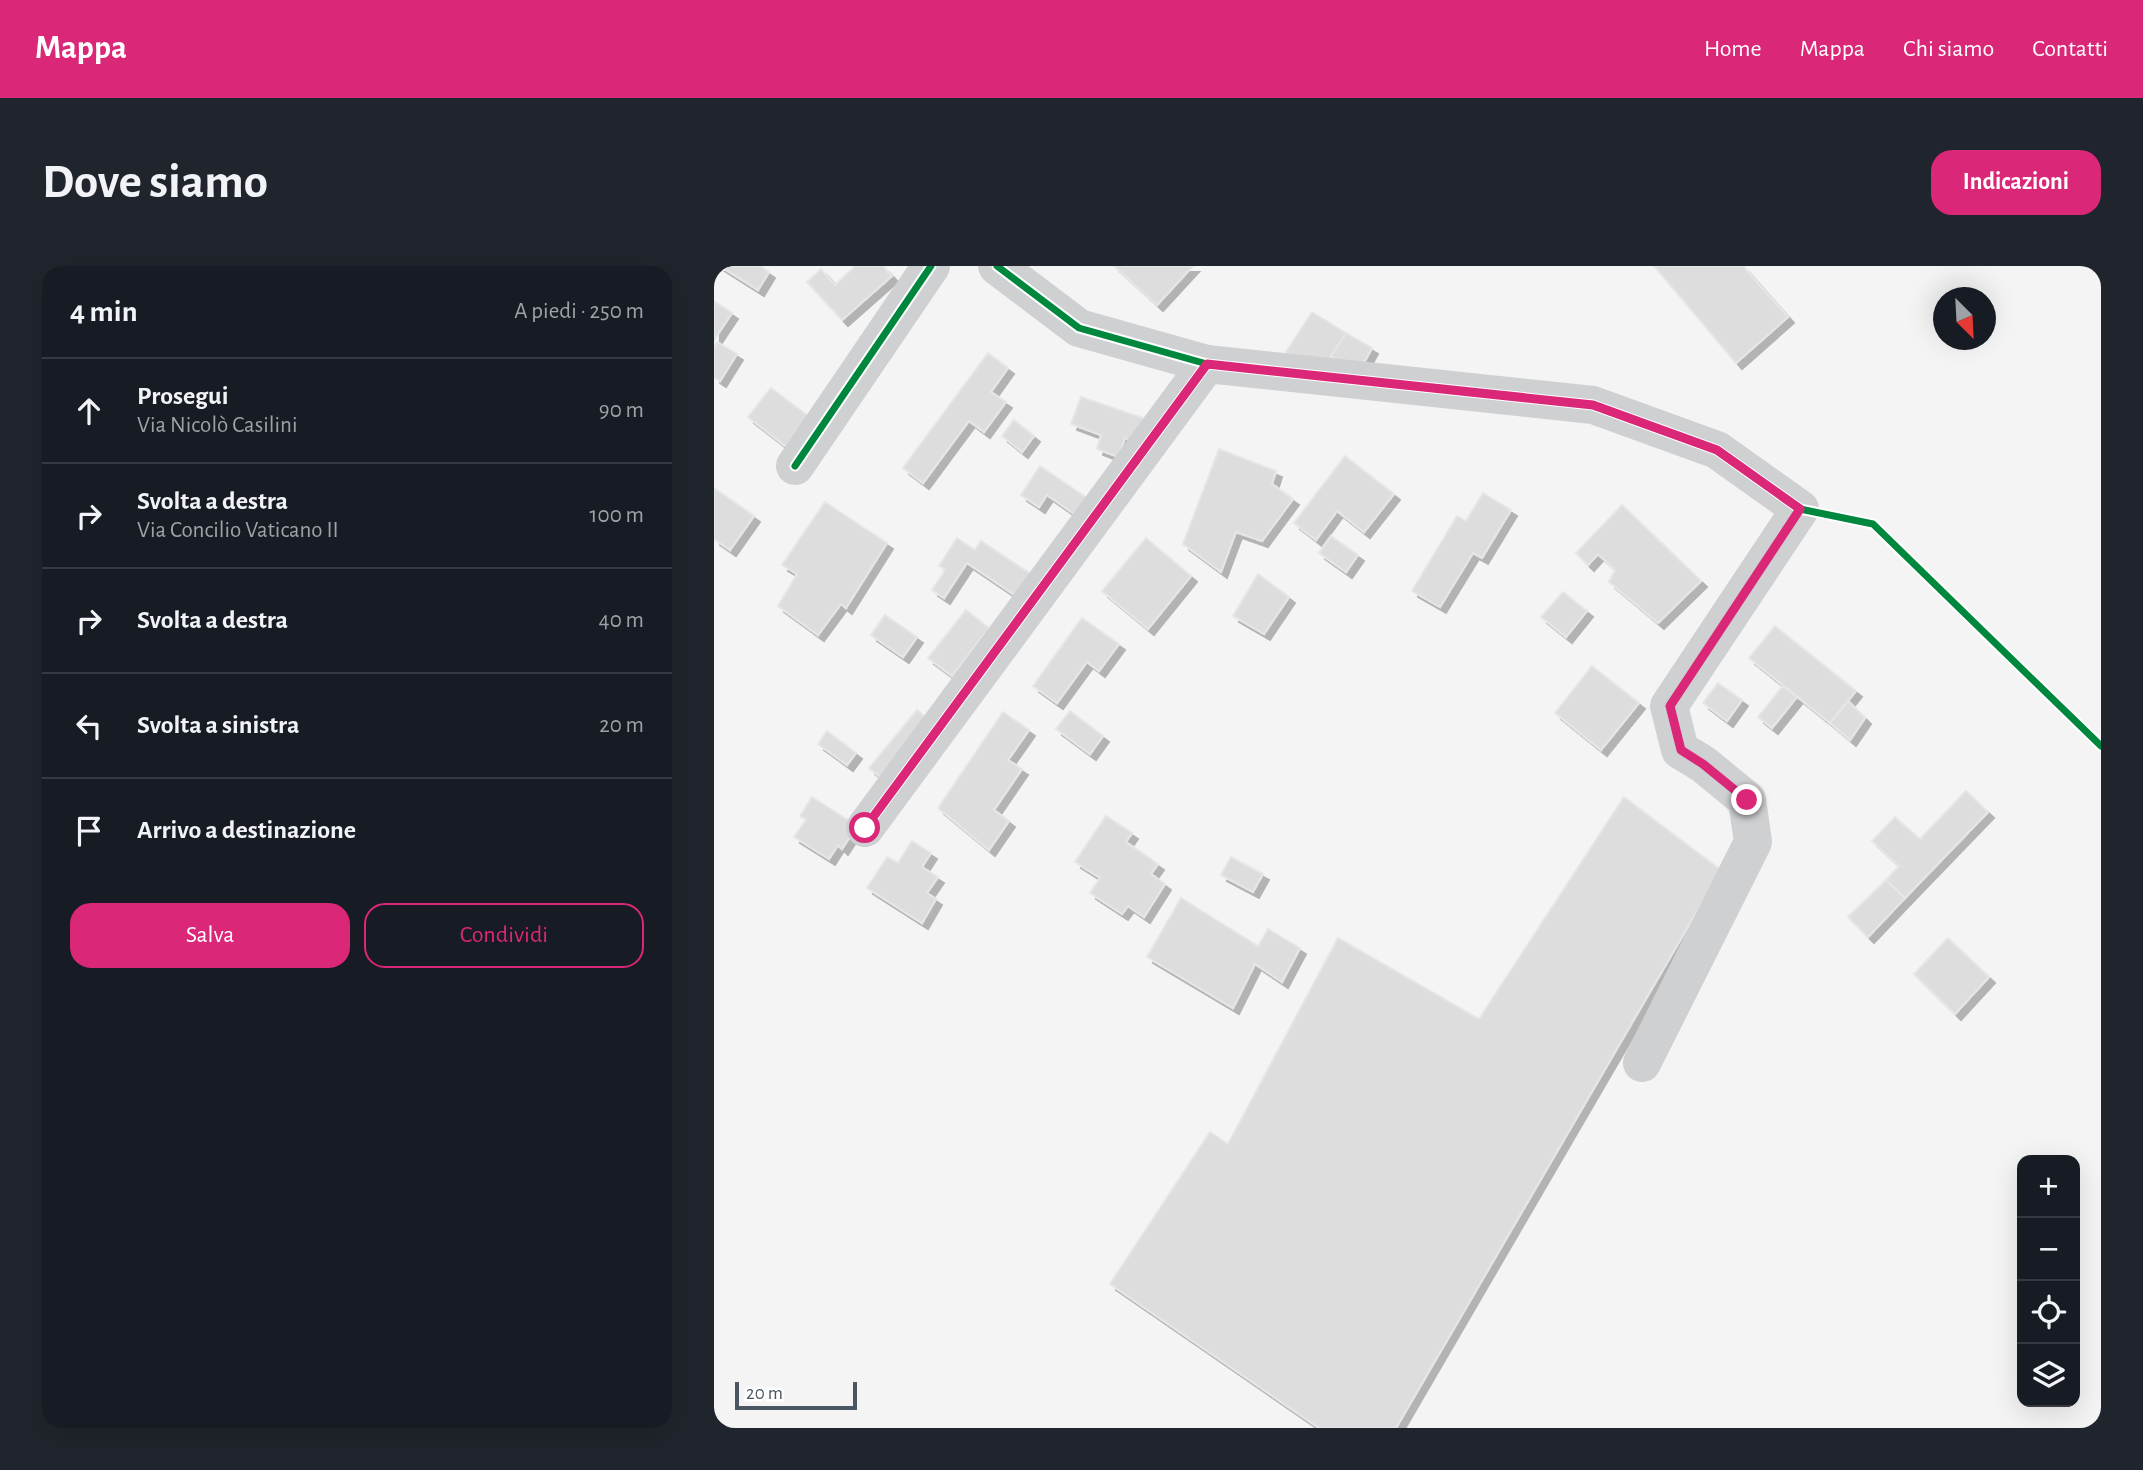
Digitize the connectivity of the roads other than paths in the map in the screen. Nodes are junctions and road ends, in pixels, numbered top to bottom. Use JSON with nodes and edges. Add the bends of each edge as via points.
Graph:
{"nodes":[{"id":1,"x":931,"y":266,"type":"edge"},
{"id":2,"x":997,"y":266,"type":"edge"},
{"id":3,"x":1207,"y":364,"type":"junction"},
{"id":4,"x":795,"y":466,"type":"dead end"},
{"id":5,"x":865,"y":828,"type":"dead end"},
{"id":6,"x":1642,"y":1063,"type":"dead end"}],
"edges":[{"from":1,"to":4,"type":"street"},
{"from":2,"to":3,"type":"street","via":[[1079,328]]},
{"from":3,"to":5,"type":"street"},
{"from":3,"to":6,"type":"street","via":[[1593,405],[1717,450],[1800,509],[1670,706],[1681,750],[1747,800],[1753,842]]}]}
